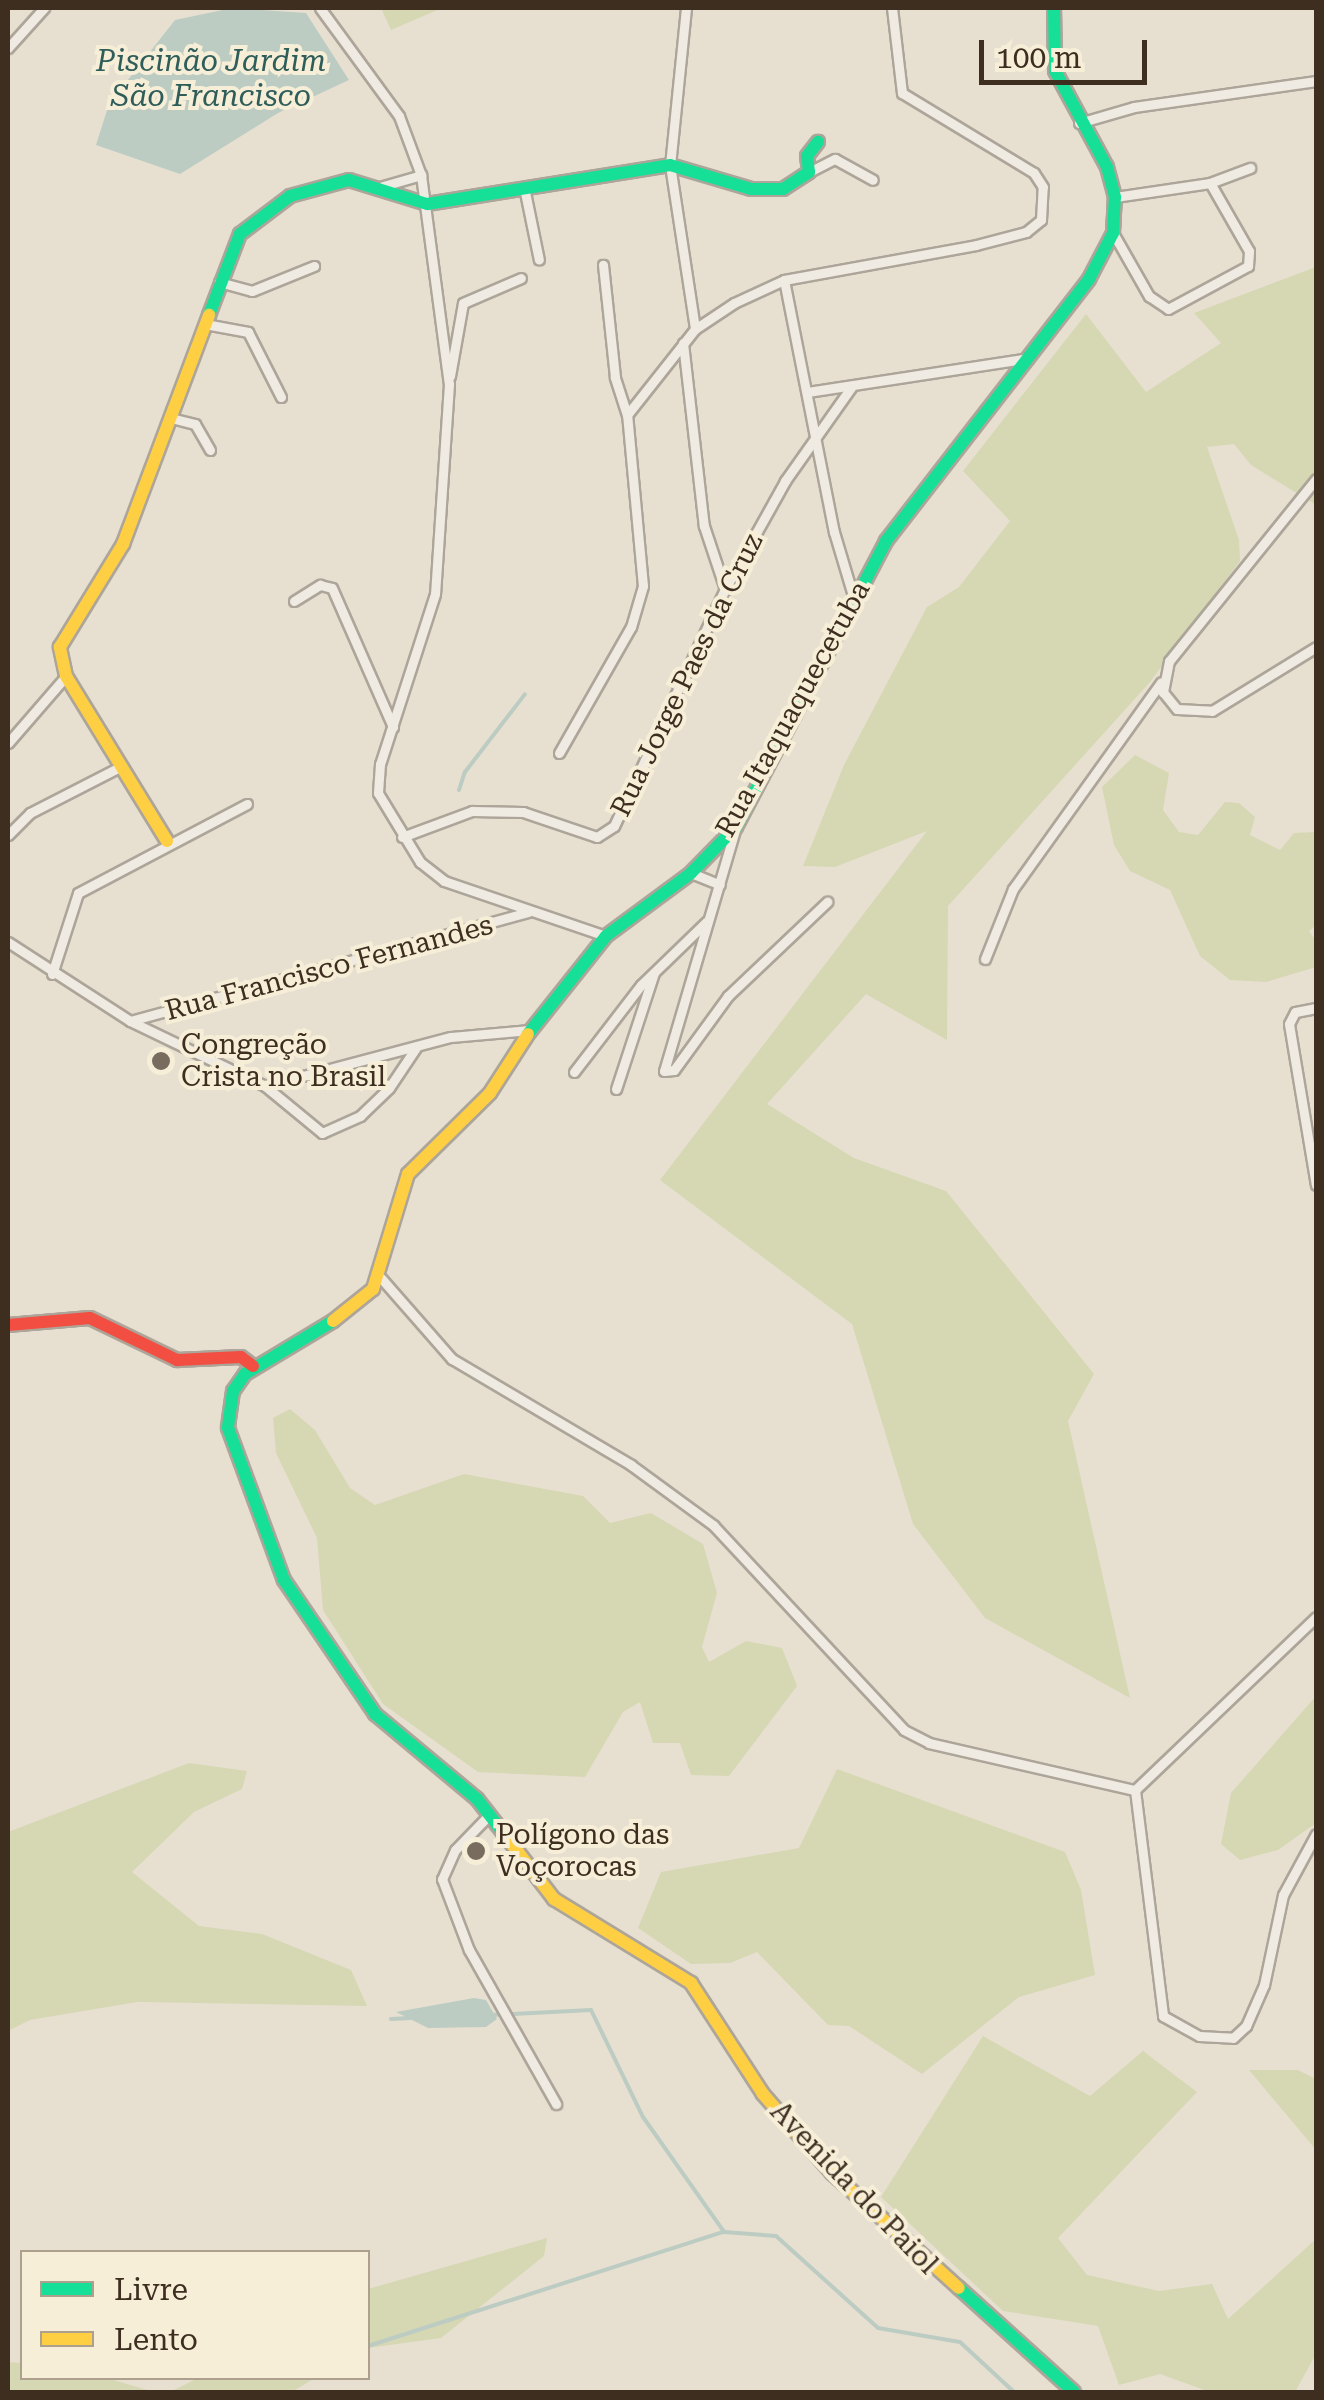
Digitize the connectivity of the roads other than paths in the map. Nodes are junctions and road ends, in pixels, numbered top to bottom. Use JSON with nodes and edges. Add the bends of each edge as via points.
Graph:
{"nodes":[{"id":1,"x":44,"y":8,"type":"edge"},
{"id":2,"x":320,"y":8,"type":"edge"},
{"id":3,"x":686,"y":8,"type":"edge"},
{"id":4,"x":892,"y":8,"type":"edge"},
{"id":5,"x":1054,"y":8,"type":"edge"},
{"id":6,"x":8,"y":48,"type":"edge"},
{"id":7,"x":1316,"y":81,"type":"edge"},
{"id":8,"x":1079,"y":122,"type":"junction"},
{"id":9,"x":818,"y":142,"type":"dead end"},
{"id":10,"x":670,"y":166,"type":"junction"},
{"id":11,"x":1250,"y":168,"type":"dead end"},
{"id":12,"x":808,"y":172,"type":"junction"},
{"id":13,"x":421,"y":175,"type":"junction"},
{"id":14,"x":872,"y":180,"type":"dead end"},
{"id":15,"x":1210,"y":183,"type":"junction"},
{"id":16,"x":383,"y":186,"type":"junction"},
{"id":17,"x":525,"y":192,"type":"junction"},
{"id":18,"x":1115,"y":197,"type":"junction"},
{"id":19,"x":428,"y":204,"type":"junction"},
{"id":20,"x":1113,"y":233,"type":"junction"},
{"id":21,"x":539,"y":260,"type":"dead end"},
{"id":22,"x":603,"y":265,"type":"dead end"},
{"id":23,"x":314,"y":266,"type":"dead end"},
{"id":24,"x":520,"y":278,"type":"dead end"},
{"id":25,"x":784,"y":280,"type":"junction"},
{"id":26,"x":219,"y":282,"type":"junction"},
{"id":27,"x":204,"y":324,"type":"junction"},
{"id":28,"x":696,"y":329,"type":"junction"},
{"id":29,"x":683,"y":343,"type":"junction"},
{"id":30,"x":1028,"y":358,"type":"junction"},
{"id":31,"x":449,"y":384,"type":"junction"},
{"id":32,"x":852,"y":386,"type":"junction"},
{"id":33,"x":807,"y":392,"type":"junction"},
{"id":34,"x":281,"y":397,"type":"dead end"},
{"id":35,"x":627,"y":415,"type":"junction"},
{"id":36,"x":171,"y":418,"type":"junction"},
{"id":37,"x":816,"y":438,"type":"junction"},
{"id":38,"x":210,"y":450,"type":"dead end"},
{"id":39,"x":1316,"y":480,"type":"edge"},
{"id":40,"x":725,"y":588,"type":"junction"},
{"id":41,"x":854,"y":598,"type":"junction"},
{"id":42,"x":294,"y":601,"type":"dead end"},
{"id":43,"x":1316,"y":647,"type":"edge"},
{"id":44,"x":66,"y":676,"type":"junction"},
{"id":45,"x":1161,"y":682,"type":"junction"},
{"id":46,"x":393,"y":727,"type":"junction"},
{"id":47,"x":8,"y":743,"type":"edge"},
{"id":48,"x":560,"y":753,"type":"dead end"},
{"id":49,"x":122,"y":766,"type":"junction"},
{"id":50,"x":247,"y":804,"type":"dead end"},
{"id":51,"x":736,"y":827,"type":"junction"},
{"id":52,"x":8,"y":835,"type":"edge"},
{"id":53,"x":402,"y":837,"type":"junction"},
{"id":54,"x":166,"y":842,"type":"junction"},
{"id":55,"x":691,"y":873,"type":"junction"},
{"id":56,"x":720,"y":885,"type":"junction"},
{"id":57,"x":827,"y":902,"type":"dead end"},
{"id":58,"x":528,"y":912,"type":"junction"},
{"id":59,"x":708,"y":920,"type":"junction"},
{"id":60,"x":606,"y":936,"type":"junction"},
{"id":61,"x":8,"y":942,"type":"edge"},
{"id":62,"x":986,"y":959,"type":"dead end"},
{"id":63,"x":655,"y":970,"type":"junction"},
{"id":64,"x":52,"y":974,"type":"junction"},
{"id":65,"x":1316,"y":1008,"type":"edge"},
{"id":66,"x":130,"y":1021,"type":"junction"},
{"id":67,"x":530,"y":1030,"type":"junction"},
{"id":68,"x":418,"y":1046,"type":"junction"},
{"id":69,"x":574,"y":1072,"type":"dead end"},
{"id":70,"x":265,"y":1086,"type":"junction"},
{"id":71,"x":616,"y":1089,"type":"dead end"},
{"id":72,"x":1316,"y":1184,"type":"edge"},
{"id":73,"x":381,"y":1278,"type":"junction"},
{"id":74,"x":8,"y":1325,"type":"edge"},
{"id":75,"x":254,"y":1366,"type":"junction"},
{"id":76,"x":1316,"y":1617,"type":"edge"},
{"id":77,"x":1136,"y":1790,"type":"junction"},
{"id":78,"x":490,"y":1814,"type":"junction"},
{"id":79,"x":1316,"y":1834,"type":"edge"},
{"id":80,"x":556,"y":2104,"type":"dead end"},
{"id":81,"x":1074,"y":2392,"type":"edge"}],
"edges":[{"from":1,"to":6,"type":"street"},
{"from":2,"to":13,"type":"street","via":[[399,116]]},
{"from":3,"to":10,"type":"street"},
{"from":4,"to":25,"type":"street","via":[[902,93],[1034,173],[1043,187],[1042,220],[1026,232],[976,245]]},
{"from":5,"to":8,"type":"street","name":"Rua Itaquaquecetuba","via":[[1054,71]]},
{"from":7,"to":8,"type":"street","via":[[1134,107]]},
{"from":8,"to":18,"type":"street","name":"Rua Itaquaquecetuba","via":[[1106,166]]},
{"from":9,"to":12,"type":"street","via":[[807,156]]},
{"from":10,"to":12,"type":"street","via":[[751,189],[796,184]]},
{"from":10,"to":17,"type":"street"},
{"from":10,"to":28,"type":"street"},
{"from":11,"to":15,"type":"street"},
{"from":12,"to":14,"type":"street","via":[[835,159]]},
{"from":13,"to":16,"type":"street"},
{"from":13,"to":19,"type":"street"},
{"from":15,"to":18,"type":"street"},
{"from":15,"to":20,"type":"street","via":[[1249,251],[1248,266],[1177,307],[1161,307],[1149,296]]},
{"from":16,"to":19,"type":"street"},
{"from":16,"to":26,"type":"street","via":[[319,184],[264,211],[240,234]]},
{"from":17,"to":19,"type":"street"},
{"from":17,"to":21,"type":"street"},
{"from":18,"to":20,"type":"street","name":"Rua Itaquaquecetuba"},
{"from":19,"to":31,"type":"street"},
{"from":20,"to":30,"type":"street","name":"Rua Itaquaquecetuba","via":[[1089,279]]},
{"from":22,"to":35,"type":"street","via":[[615,377]]},
{"from":23,"to":26,"type":"street","via":[[252,291]]},
{"from":24,"to":31,"type":"street","via":[[460,306]]},
{"from":25,"to":28,"type":"street"},
{"from":25,"to":33,"type":"street"},
{"from":26,"to":27,"type":"street"},
{"from":27,"to":34,"type":"street","via":[[248,332]]},
{"from":27,"to":36,"type":"street"},
{"from":28,"to":29,"type":"street"},
{"from":29,"to":35,"type":"street"},
{"from":29,"to":40,"type":"street","via":[[704,526]]},
{"from":30,"to":32,"type":"street"},
{"from":30,"to":41,"type":"street","name":"Rua Itaquaquecetuba","via":[[913,498]]},
{"from":31,"to":46,"type":"street","via":[[436,594]]},
{"from":32,"to":33,"type":"street"},
{"from":32,"to":37,"type":"street","name":"Rua Jorge Paes da Cruz"},
{"from":33,"to":37,"type":"street"},
{"from":35,"to":48,"type":"street","via":[[643,568],[640,605]]},
{"from":36,"to":38,"type":"street","via":[[195,424]]},
{"from":36,"to":44,"type":"street","via":[[123,544],[64,636],[60,657]]},
{"from":37,"to":40,"type":"street","name":"Rua Jorge Paes da Cruz"},
{"from":37,"to":41,"type":"street"},
{"from":39,"to":45,"type":"street","via":[[1168,660]]},
{"from":40,"to":53,"type":"street","name":"Rua Jorge Paes da Cruz","via":[[614,826],[596,836],[523,812],[472,810]]},
{"from":41,"to":51,"type":"street","name":"Rua Itaquaquecetuba"},
{"from":42,"to":46,"type":"street","via":[[320,586],[332,588]]},
{"from":43,"to":45,"type":"street","via":[[1201,714],[1177,710]]},
{"from":44,"to":47,"type":"street"},
{"from":44,"to":49,"type":"street"},
{"from":45,"to":62,"type":"street","via":[[1013,889]]},
{"from":46,"to":53,"type":"street","via":[[378,793]]},
{"from":49,"to":52,"type":"street","via":[[30,812]]},
{"from":49,"to":54,"type":"street"},
{"from":50,"to":54,"type":"street"},
{"from":51,"to":55,"type":"street","name":"Rua Itaquaquecetuba"},
{"from":51,"to":56,"type":"street"},
{"from":53,"to":58,"type":"street","via":[[420,862],[457,889]]},
{"from":54,"to":64,"type":"street","via":[[78,892]]},
{"from":55,"to":56,"type":"street"},
{"from":55,"to":60,"type":"street","name":"Rua Itaquaquecetuba"},
{"from":56,"to":59,"type":"street"},
{"from":57,"to":59,"type":"street","via":[[728,996],[674,1070],[662,1066]]},
{"from":58,"to":60,"type":"street"},
{"from":58,"to":66,"type":"street","name":"Rua Francisco Fernandes"},
{"from":59,"to":63,"type":"street"},
{"from":60,"to":67,"type":"street","name":"Rua Itaquaquecetuba"},
{"from":61,"to":64,"type":"street"},
{"from":63,"to":69,"type":"street"},
{"from":63,"to":71,"type":"street"},
{"from":64,"to":66,"type":"street"},
{"from":65,"to":72,"type":"street","via":[[1290,1016]]},
{"from":66,"to":70,"type":"street"},
{"from":67,"to":68,"type":"street"},
{"from":67,"to":73,"type":"street","name":"Rua Itaquaquecetuba","via":[[490,1094],[399,1188]]},
{"from":68,"to":70,"type":"street"},
{"from":68,"to":70,"type":"street","via":[[389,1088],[331,1133],[314,1130]]},
{"from":73,"to":75,"type":"street","via":[[328,1325]]},
{"from":73,"to":77,"type":"street","via":[[452,1359],[631,1465],[714,1525],[904,1730],[960,1751]]},
{"from":74,"to":75,"type":"street","via":[[90,1318],[177,1360],[241,1357]]},
{"from":75,"to":78,"type":"street","name":"Avenida do Paiol","via":[[233,1391],[228,1428],[284,1580],[375,1714]]},
{"from":76,"to":77,"type":"street"},
{"from":77,"to":79,"type":"street","via":[[1164,2016],[1200,2036],[1232,2038],[1246,2026],[1264,1985],[1284,1895]]},
{"from":78,"to":80,"type":"street","via":[[455,1850],[442,1880],[469,1950]]},
{"from":78,"to":81,"type":"street","name":"Avenida do Paiol","via":[[554,1898],[691,1982],[763,2094],[832,2173]]}]}
